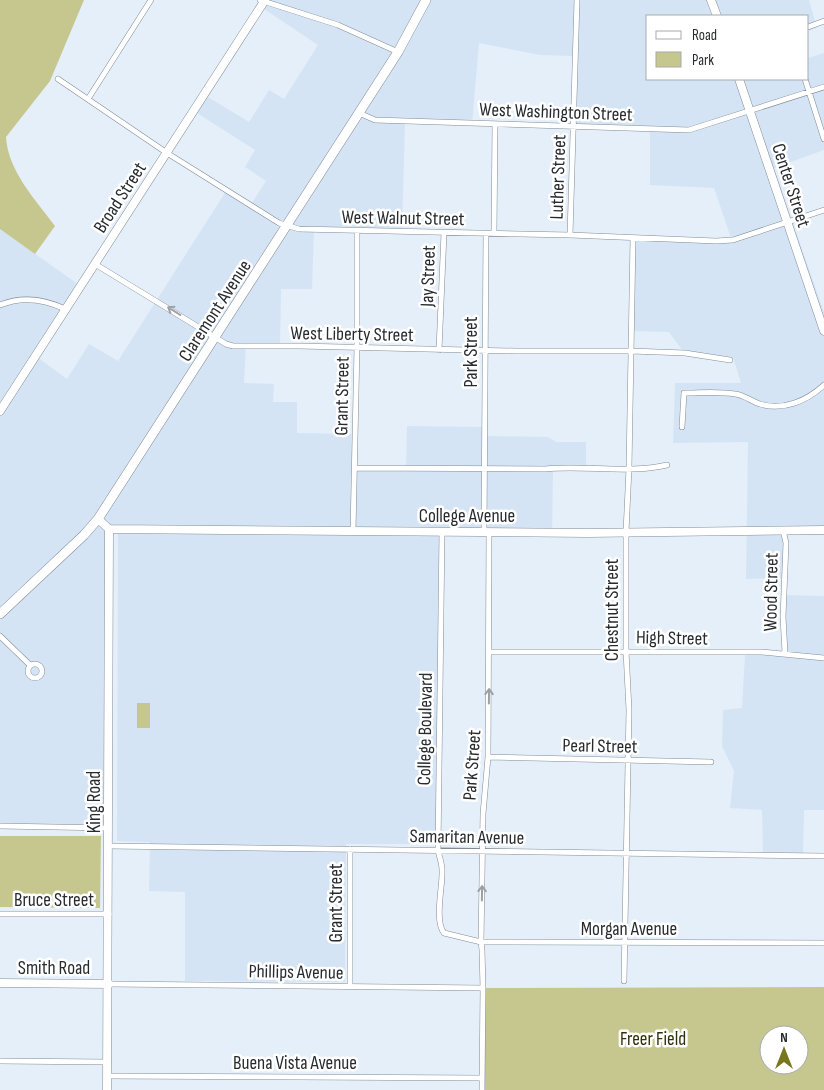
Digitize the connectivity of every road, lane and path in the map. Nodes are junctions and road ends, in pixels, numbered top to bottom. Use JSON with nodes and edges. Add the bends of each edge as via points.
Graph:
{"nodes":[{"id":1,"x":151,"y":0,"type":"edge"},
{"id":2,"x":263,"y":0,"type":"edge"},
{"id":3,"x":426,"y":0,"type":"edge"},
{"id":4,"x":577,"y":0,"type":"edge"},
{"id":5,"x":711,"y":0,"type":"edge"},
{"id":6,"x":717,"y":15,"type":"edge"},
{"id":7,"x":824,"y":22,"type":"edge"},
{"id":8,"x":809,"y":27,"type":"edge"},
{"id":9,"x":398,"y":52,"type":"junction"},
{"id":10,"x":58,"y":79,"type":"dead end"},
{"id":11,"x":739,"y":80,"type":"edge"},
{"id":12,"x":805,"y":80,"type":"edge"},
{"id":13,"x":824,"y":87,"type":"edge"},
{"id":14,"x":810,"y":92,"type":"junction"},
{"id":15,"x":88,"y":99,"type":"junction"},
{"id":16,"x":750,"y":111,"type":"junction"},
{"id":17,"x":359,"y":113,"type":"junction"},
{"id":18,"x":495,"y":124,"type":"junction"},
{"id":19,"x":574,"y":126,"type":"junction"},
{"id":20,"x":824,"y":139,"type":"edge"},
{"id":21,"x":167,"y":153,"type":"junction"},
{"id":22,"x":824,"y":210,"type":"edge"},
{"id":23,"x":787,"y":222,"type":"junction"},
{"id":24,"x":287,"y":226,"type":"junction"},
{"id":25,"x":357,"y":231,"type":"junction"},
{"id":26,"x":444,"y":233,"type":"junction"},
{"id":27,"x":486,"y":233,"type":"junction"},
{"id":28,"x":494,"y":233,"type":"junction"},
{"id":29,"x":570,"y":235,"type":"junction"},
{"id":30,"x":633,"y":238,"type":"junction"},
{"id":31,"x":95,"y":264,"type":"junction"},
{"id":32,"x":0,"y":305,"type":"edge"},
{"id":33,"x":66,"y":309,"type":"junction"},
{"id":34,"x":824,"y":329,"type":"edge"},
{"id":35,"x":215,"y":337,"type":"junction"},
{"id":36,"x":357,"y":347,"type":"junction"},
{"id":37,"x":439,"y":350,"type":"junction"},
{"id":38,"x":485,"y":351,"type":"junction"},
{"id":39,"x":631,"y":351,"type":"junction"},
{"id":40,"x":730,"y":360,"type":"dead end"},
{"id":41,"x":824,"y":385,"type":"edge"},
{"id":42,"x":1,"y":407,"type":"edge"},
{"id":43,"x":682,"y":428,"type":"dead end"},
{"id":44,"x":667,"y":465,"type":"dead end"},
{"id":45,"x":355,"y":468,"type":"junction"},
{"id":46,"x":629,"y":468,"type":"junction"},
{"id":47,"x":484,"y":469,"type":"junction"},
{"id":48,"x":98,"y":519,"type":"junction"},
{"id":49,"x":109,"y":529,"type":"junction"},
{"id":50,"x":783,"y":530,"type":"junction"},
{"id":51,"x":824,"y":530,"type":"edge"},
{"id":52,"x":353,"y":531,"type":"junction"},
{"id":53,"x":442,"y":531,"type":"junction"},
{"id":54,"x":486,"y":532,"type":"junction"},
{"id":55,"x":626,"y":532,"type":"junction"},
{"id":56,"x":0,"y":614,"type":"edge"},
{"id":57,"x":0,"y":636,"type":"edge"},
{"id":58,"x":626,"y":651,"type":"junction"},
{"id":59,"x":489,"y":652,"type":"junction"},
{"id":60,"x":786,"y":653,"type":"junction"},
{"id":61,"x":824,"y":658,"type":"edge"},
{"id":62,"x":30,"y":665,"type":"dead end"},
{"id":63,"x":488,"y":757,"type":"junction"},
{"id":64,"x":627,"y":760,"type":"junction"},
{"id":65,"x":711,"y":762,"type":"dead end"},
{"id":66,"x":0,"y":826,"type":"edge"},
{"id":67,"x":109,"y":828,"type":"junction"},
{"id":68,"x":109,"y":846,"type":"junction"},
{"id":69,"x":350,"y":849,"type":"junction"},
{"id":70,"x":438,"y":850,"type":"junction"},
{"id":71,"x":482,"y":851,"type":"junction"},
{"id":72,"x":626,"y":853,"type":"junction"},
{"id":73,"x":824,"y":856,"type":"edge"},
{"id":74,"x":0,"y":914,"type":"edge"},
{"id":75,"x":109,"y":914,"type":"junction"},
{"id":76,"x":441,"y":926,"type":"joint"},
{"id":77,"x":481,"y":942,"type":"junction"},
{"id":78,"x":625,"y":943,"type":"junction"},
{"id":79,"x":824,"y":944,"type":"edge"},
{"id":80,"x":624,"y":981,"type":"dead end"},
{"id":81,"x":0,"y":983,"type":"edge"},
{"id":82,"x":109,"y":984,"type":"junction"},
{"id":83,"x":350,"y":986,"type":"junction"},
{"id":84,"x":484,"y":988,"type":"junction"},
{"id":85,"x":0,"y":1061,"type":"edge"},
{"id":86,"x":108,"y":1062,"type":"junction"},
{"id":87,"x":107,"y":1076,"type":"junction"},
{"id":88,"x":482,"y":1078,"type":"junction"},
{"id":89,"x":107,"y":1090,"type":"edge"},
{"id":90,"x":482,"y":1090,"type":"edge"}],
"edges":[{"from":1,"to":15,"type":"street"},
{"from":2,"to":9,"type":"street","via":[[338,25]]},
{"from":2,"to":21,"type":"street","name":"Broad Street"},
{"from":3,"to":9,"type":"main road","name":"Claremont Avenue"},
{"from":4,"to":19,"type":"street","name":"Luther Street"},
{"from":5,"to":6,"type":"street"},
{"from":7,"to":8,"type":"street"},
{"from":9,"to":17,"type":"main road","name":"Claremont Avenue"},
{"from":10,"to":15,"type":"street","name":"West Walnut Street"},
{"from":11,"to":16,"type":"street","name":"Center Street"},
{"from":12,"to":14,"type":"street"},
{"from":13,"to":14,"type":"street","name":"West Washington Street"},
{"from":14,"to":16,"type":"street","name":"West Washington Street"},
{"from":14,"to":20,"type":"street"},
{"from":15,"to":21,"type":"street","name":"West Walnut Street"},
{"from":16,"to":19,"type":"street","name":"West Washington Street","via":[[689,130]]},
{"from":16,"to":23,"type":"street","name":"Center Street"},
{"from":17,"to":18,"type":"street","name":"West Washington Street","via":[[375,120]]},
{"from":17,"to":24,"type":"main road","name":"Claremont Avenue"},
{"from":18,"to":19,"type":"street","name":"West Washington Street"},
{"from":18,"to":28,"type":"street"},
{"from":19,"to":29,"type":"street","name":"Luther Street"},
{"from":21,"to":24,"type":"street","name":"West Walnut Street"},
{"from":21,"to":31,"type":"street","name":"Broad Street"},
{"from":22,"to":23,"type":"street","name":"West Walnut Street"},
{"from":23,"to":30,"type":"street","name":"West Walnut Street","via":[[733,240]]},
{"from":23,"to":34,"type":"street","name":"Center Street"},
{"from":24,"to":25,"type":"street","name":"West Walnut Street"},
{"from":24,"to":35,"type":"main road","name":"Claremont Avenue"},
{"from":25,"to":26,"type":"street","name":"West Walnut Street"},
{"from":25,"to":36,"type":"street","name":"Grant Street"},
{"from":26,"to":27,"type":"street","name":"West Walnut Street"},
{"from":26,"to":37,"type":"street","name":"Jay Street"},
{"from":27,"to":28,"type":"street","name":"West Walnut Street"},
{"from":27,"to":38,"type":"street","name":"Park Street"},
{"from":28,"to":29,"type":"street","name":"West Walnut Street"},
{"from":29,"to":30,"type":"street","name":"West Walnut Street"},
{"from":30,"to":39,"type":"street","name":"Chestnut Street"},
{"from":31,"to":33,"type":"street","name":"Broad Street"},
{"from":35,"to":31,"type":"street","name":"West Liberty Street","one_way":true},
{"from":32,"to":33,"type":"street","via":[[32,300]]},
{"from":33,"to":42,"type":"street","name":"Broad Street"},
{"from":35,"to":36,"type":"street","name":"West Liberty Street","via":[[233,346]]},
{"from":35,"to":48,"type":"main road","name":"Claremont Avenue"},
{"from":36,"to":37,"type":"street","name":"West Liberty Street"},
{"from":36,"to":45,"type":"street","name":"Grant Street"},
{"from":37,"to":38,"type":"street","name":"West Liberty Street"},
{"from":38,"to":39,"type":"street","name":"West Liberty Street"},
{"from":38,"to":47,"type":"street","name":"Park Street"},
{"from":39,"to":40,"type":"street","name":"West Liberty Street","via":[[685,353]]},
{"from":39,"to":46,"type":"street","name":"Chestnut Street"},
{"from":41,"to":43,"type":"street","via":[[814,395],[778,406],[757,403],[734,394],[684,393]]},
{"from":44,"to":46,"type":"street","via":[[654,469]]},
{"from":45,"to":47,"type":"street"},
{"from":45,"to":52,"type":"street","name":"Grant Street"},
{"from":46,"to":47,"type":"street"},
{"from":46,"to":55,"type":"street","name":"Chestnut Street"},
{"from":47,"to":54,"type":"street","name":"Park Street"},
{"from":48,"to":49,"type":"street"},
{"from":48,"to":56,"type":"main road","name":"Claremont Avenue"},
{"from":49,"to":52,"type":"street","name":"College Avenue"},
{"from":49,"to":67,"type":"street","name":"King Road"},
{"from":50,"to":51,"type":"street","name":"College Avenue"},
{"from":50,"to":55,"type":"street","name":"College Avenue"},
{"from":50,"to":60,"type":"street","name":"Wood Street","via":[[786,542],[783,616]]},
{"from":52,"to":53,"type":"street","name":"College Avenue"},
{"from":53,"to":54,"type":"street","name":"College Avenue"},
{"from":53,"to":70,"type":"street","name":"College Boulevard"},
{"from":54,"to":55,"type":"street","name":"College Avenue"},
{"from":54,"to":59,"type":"street","name":"Park Street"},
{"from":55,"to":58,"type":"street","name":"Chestnut Street"},
{"from":57,"to":62,"type":"street"},
{"from":58,"to":59,"type":"street","name":"High Street"},
{"from":58,"to":60,"type":"street","name":"High Street"},
{"from":58,"to":64,"type":"street","name":"Chestnut Street"},
{"from":63,"to":59,"type":"street","name":"Park Street","one_way":true},
{"from":60,"to":61,"type":"street","name":"High Street"},
{"from":63,"to":64,"type":"street","name":"Pearl Street"},
{"from":63,"to":71,"type":"street","name":"Park Street"},
{"from":64,"to":65,"type":"street","name":"Pearl Street"},
{"from":64,"to":72,"type":"street","name":"Chestnut Street"},
{"from":66,"to":67,"type":"street"},
{"from":67,"to":68,"type":"street","name":"King Road"},
{"from":68,"to":69,"type":"street","name":"Samaritan Avenue"},
{"from":68,"to":75,"type":"street","name":"King Road"},
{"from":69,"to":70,"type":"street","name":"Samaritan Avenue"},
{"from":69,"to":83,"type":"street","name":"Grant Street"},
{"from":70,"to":71,"type":"street","name":"Samaritan Avenue"},
{"from":70,"to":76,"type":"street","name":"College Boulevard","via":[[442,869]]},
{"from":71,"to":72,"type":"street","name":"Samaritan Avenue"},
{"from":77,"to":71,"type":"street","name":"Park Street","one_way":true},
{"from":72,"to":73,"type":"street","name":"Samaritan Avenue"},
{"from":72,"to":78,"type":"street","name":"Chestnut Street"},
{"from":74,"to":75,"type":"street","name":"Bruce Street"},
{"from":75,"to":82,"type":"street","name":"King Road"},
{"from":76,"to":77,"type":"street","name":"Morgan Avenue","via":[[448,935]]},
{"from":77,"to":78,"type":"street","name":"Morgan Avenue"},
{"from":77,"to":84,"type":"street","name":"Park Street"},
{"from":78,"to":79,"type":"street","name":"Morgan Avenue"},
{"from":78,"to":80,"type":"street","name":"Chestnut Street"},
{"from":81,"to":82,"type":"street","name":"Smith Road"},
{"from":82,"to":83,"type":"street","name":"Phillips Avenue"},
{"from":82,"to":86,"type":"street","name":"King Road"},
{"from":83,"to":84,"type":"street","name":"Phillips Avenue"},
{"from":84,"to":88,"type":"street","name":"Park Street"},
{"from":85,"to":86,"type":"street"},
{"from":86,"to":87,"type":"street","name":"King Road"},
{"from":87,"to":88,"type":"street","name":"Buena Vista Avenue"},
{"from":87,"to":89,"type":"street","name":"King Road"},
{"from":88,"to":90,"type":"street","name":"Park Street"}]}
